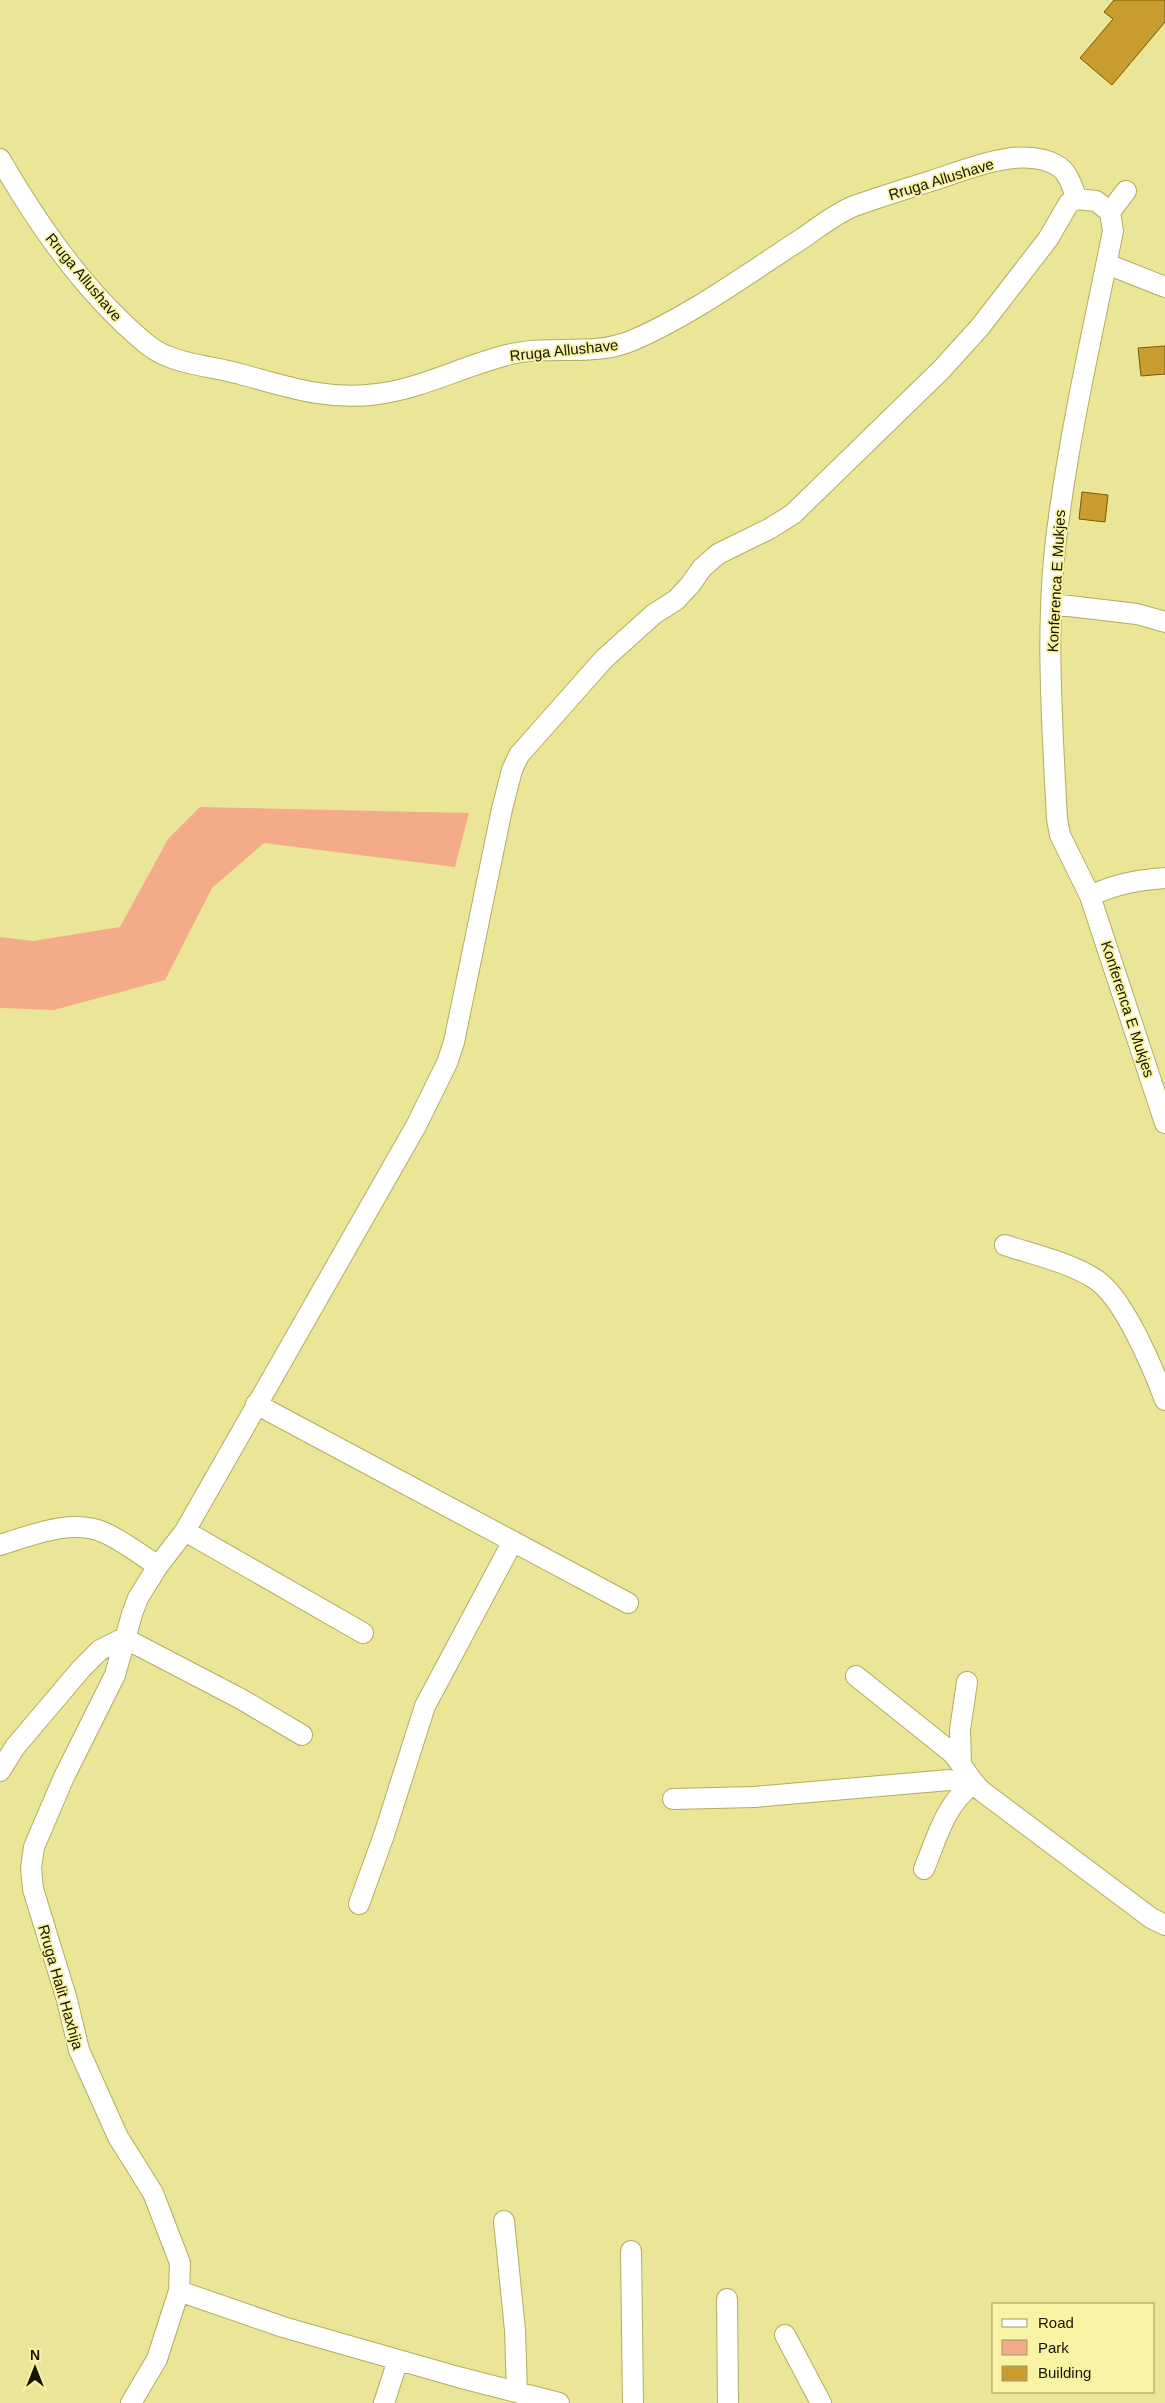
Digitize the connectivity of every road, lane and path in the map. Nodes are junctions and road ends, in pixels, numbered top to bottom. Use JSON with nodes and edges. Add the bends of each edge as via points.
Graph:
{"nodes":[{"id":1,"x":0,"y":160,"type":"edge"},
{"id":2,"x":1126,"y":191,"type":"dead end"},
{"id":3,"x":1077,"y":199,"type":"junction"},
{"id":4,"x":1110,"y":212,"type":"junction"},
{"id":5,"x":1107,"y":264,"type":"junction"},
{"id":6,"x":1165,"y":287,"type":"edge"},
{"id":7,"x":1052,"y":604,"type":"junction"},
{"id":8,"x":1165,"y":622,"type":"edge"},
{"id":9,"x":1165,"y":878,"type":"edge"},
{"id":10,"x":1090,"y":896,"type":"junction"},
{"id":11,"x":1165,"y":1123,"type":"edge"},
{"id":12,"x":1005,"y":1245,"type":"dead end"},
{"id":13,"x":1165,"y":1400,"type":"edge"},
{"id":14,"x":256,"y":1404,"type":"junction"},
{"id":15,"x":185,"y":1531,"type":"junction"},
{"id":16,"x":512,"y":1541,"type":"junction"},
{"id":17,"x":0,"y":1545,"type":"edge"},
{"id":18,"x":158,"y":1566,"type":"junction"},
{"id":19,"x":628,"y":1603,"type":"dead end"},
{"id":20,"x":363,"y":1633,"type":"dead end"},
{"id":21,"x":124,"y":1638,"type":"junction"},
{"id":22,"x":856,"y":1676,"type":"dead end"},
{"id":23,"x":967,"y":1682,"type":"dead end"},
{"id":24,"x":302,"y":1735,"type":"dead end"},
{"id":25,"x":961,"y":1762,"type":"junction"},
{"id":26,"x":0,"y":1771,"type":"edge"},
{"id":27,"x":973,"y":1784,"type":"junction"},
{"id":28,"x":674,"y":1799,"type":"dead end"},
{"id":29,"x":924,"y":1869,"type":"dead end"},
{"id":30,"x":359,"y":1904,"type":"dead end"},
{"id":31,"x":1165,"y":1925,"type":"edge"},
{"id":32,"x":504,"y":2220,"type":"dead end"},
{"id":33,"x":631,"y":2250,"type":"dead end"},
{"id":34,"x":179,"y":2291,"type":"junction"},
{"id":35,"x":728,"y":2299,"type":"dead end"},
{"id":36,"x":785,"y":2335,"type":"dead end"},
{"id":37,"x":398,"y":2360,"type":"junction"},
{"id":38,"x":517,"y":2392,"type":"junction"},
{"id":39,"x":130,"y":2403,"type":"edge"},
{"id":40,"x":384,"y":2403,"type":"edge"},
{"id":41,"x":559,"y":2403,"type":"edge"},
{"id":42,"x":633,"y":2403,"type":"edge"},
{"id":43,"x":728,"y":2403,"type":"edge"},
{"id":44,"x":821,"y":2403,"type":"edge"}],
"edges":[{"from":1,"to":3,"type":"street","name":"Rruga Allushave","via":[[34,217],[62,254],[104,305],[139,338],[166,356],[278,386],[348,397],[381,394],[427,382],[508,354],[598,348],[629,342],[661,327],[723,289],[832,216],[994,161],[1046,160],[1067,175]]},
{"from":2,"to":4,"type":"street"},
{"from":3,"to":4,"type":"street","via":[[1096,201]]},
{"from":3,"to":14,"type":"street","name":"Rruga Halit Haxhija","via":[[1070,203],[1048,240],[980,327],[915,396],[793,514],[718,554],[702,568],[676,600],[654,614],[604,659],[519,756],[502,809],[460,1017],[447,1063],[416,1126]]},
{"from":4,"to":5,"type":"street","name":"Konferenca E Mukjes","via":[[1113,231]]},
{"from":5,"to":6,"type":"street"},
{"from":5,"to":7,"type":"street","name":"Konferenca E Mukjes","via":[[1058,517]]},
{"from":7,"to":8,"type":"street","via":[[1137,614]]},
{"from":7,"to":10,"type":"street","name":"Konferenca E Mukjes","via":[[1052,713],[1058,828]]},
{"from":9,"to":10,"type":"street","via":[[1109,886]]},
{"from":10,"to":11,"type":"street","name":"Konferenca E Mukjes"},
{"from":12,"to":13,"type":"street","via":[[1096,1279],[1113,1297],[1142,1345]]},
{"from":14,"to":15,"type":"street","name":"Rruga Halit Haxhija"},
{"from":14,"to":16,"type":"street"},
{"from":15,"to":18,"type":"street","name":"Rruga Halit Haxhija"},
{"from":15,"to":20,"type":"street"},
{"from":16,"to":19,"type":"street"},
{"from":16,"to":30,"type":"street","via":[[425,1706]]},
{"from":17,"to":18,"type":"street","via":[[56,1530],[90,1528],[106,1533]]},
{"from":18,"to":21,"type":"street","name":"Rruga Halit Haxhija","via":[[138,1598]]},
{"from":21,"to":24,"type":"street"},
{"from":21,"to":26,"type":"street","via":[[100,1650],[81,1668],[15,1747]]},
{"from":21,"to":34,"type":"street","name":"Rruga Halit Haxhija","via":[[115,1675],[64,1777],[34,1847],[31,1868],[33,1890],[79,2050],[118,2137],[153,2193],[180,2263]]},
{"from":22,"to":25,"type":"street"},
{"from":23,"to":25,"type":"street","via":[[960,1730]]},
{"from":25,"to":27,"type":"street"},
{"from":27,"to":28,"type":"street","via":[[949,1780],[754,1796]]},
{"from":27,"to":29,"type":"street","via":[[950,1808]]},
{"from":27,"to":31,"type":"street","via":[[1151,1918]]},
{"from":32,"to":38,"type":"street","via":[[515,2330]]},
{"from":33,"to":42,"type":"street"},
{"from":34,"to":37,"type":"street","via":[[283,2327]]},
{"from":34,"to":39,"type":"street","name":"Rruga Halit Haxhija","via":[[157,2359]]},
{"from":35,"to":43,"type":"street"},
{"from":36,"to":44,"type":"street"},
{"from":37,"to":38,"type":"street"},
{"from":37,"to":40,"type":"street"},
{"from":38,"to":41,"type":"street"}]}
